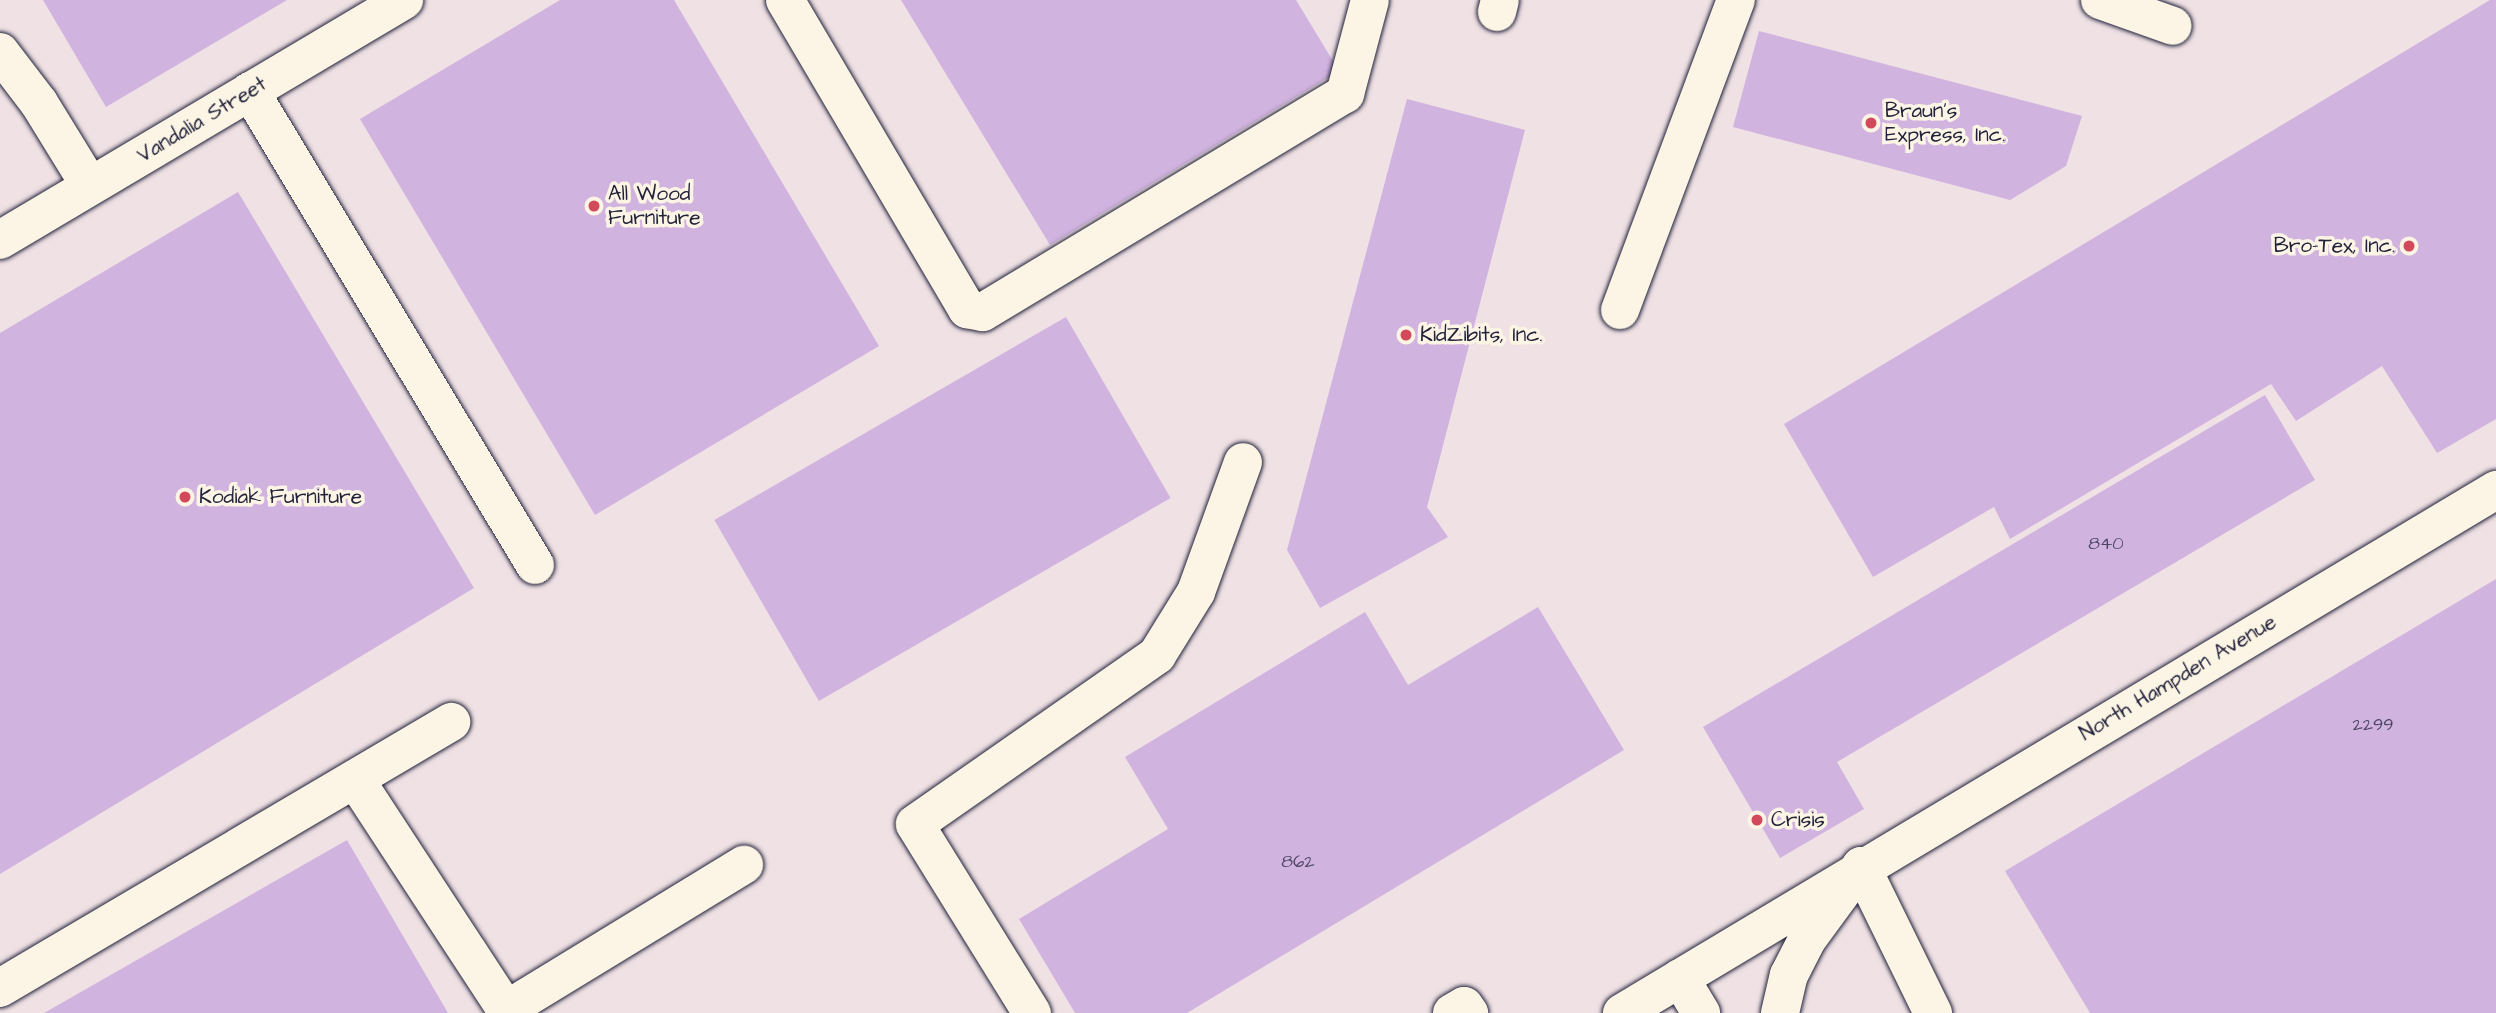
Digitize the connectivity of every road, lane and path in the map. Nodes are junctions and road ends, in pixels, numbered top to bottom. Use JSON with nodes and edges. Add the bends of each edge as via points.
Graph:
{"nodes":[{"id":1,"x":404,"y":0,"type":"edge"},
{"id":2,"x":785,"y":0,"type":"edge"},
{"id":3,"x":1370,"y":0,"type":"edge"},
{"id":4,"x":1736,"y":0,"type":"edge"},
{"id":5,"x":2100,"y":0,"type":"edge"},
{"id":6,"x":2173,"y":26,"type":"dead end"},
{"id":7,"x":0,"y":52,"type":"edge"},
{"id":8,"x":250,"y":91,"type":"junction"},
{"id":9,"x":90,"y":186,"type":"junction"},
{"id":10,"x":0,"y":240,"type":"edge"},
{"id":11,"x":1620,"y":310,"type":"dead end"},
{"id":12,"x":1243,"y":462,"type":"dead end"},
{"id":13,"x":2496,"y":490,"type":"edge"},
{"id":14,"x":535,"y":565,"type":"dead end"},
{"id":15,"x":451,"y":722,"type":"dead end"},
{"id":16,"x":355,"y":779,"type":"junction"},
{"id":17,"x":744,"y":865,"type":"dead end"},
{"id":18,"x":1861,"y":866,"type":"junction"},
{"id":19,"x":1680,"y":978,"type":"junction"},
{"id":20,"x":0,"y":988,"type":"edge"},
{"id":21,"x":1032,"y":1013,"type":"edge"},
{"id":22,"x":1452,"y":1013,"type":"edge"},
{"id":23,"x":1469,"y":1013,"type":"edge"},
{"id":24,"x":1622,"y":1013,"type":"edge"},
{"id":25,"x":1701,"y":1013,"type":"edge"},
{"id":26,"x":1780,"y":1013,"type":"edge"},
{"id":27,"x":1933,"y":1013,"type":"edge"}],
"edges":[{"from":1,"to":8,"type":"street","name":"Vandalia Street"},
{"from":2,"to":3,"type":"street","via":[[967,309],[983,312],[1345,94]]},
{"from":4,"to":11,"type":"street"},
{"from":5,"to":6,"type":"street"},
{"from":7,"to":9,"type":"street"},
{"from":8,"to":9,"type":"street","name":"Vandalia Street"},
{"from":8,"to":14,"type":"street"},
{"from":9,"to":10,"type":"street","name":"Vandalia Street"},
{"from":12,"to":21,"type":"street","via":[[1196,592],[1157,655],[915,824]]},
{"from":13,"to":18,"type":"street","name":"North Hampden Avenue"},
{"from":15,"to":16,"type":"street"},
{"from":16,"to":17,"type":"street","via":[[506,1010]]},
{"from":16,"to":20,"type":"street"},
{"from":18,"to":19,"type":"street","name":"North Hampden Avenue"},
{"from":18,"to":26,"type":"street","name":"North Hampden Avenue","via":[[1806,941],[1790,975]]},
{"from":18,"to":27,"type":"street"},
{"from":19,"to":24,"type":"street","name":"North Hampden Avenue"},
{"from":19,"to":25,"type":"street"},
{"from":22,"to":23,"type":"street","via":[[1464,1006]]}]}
